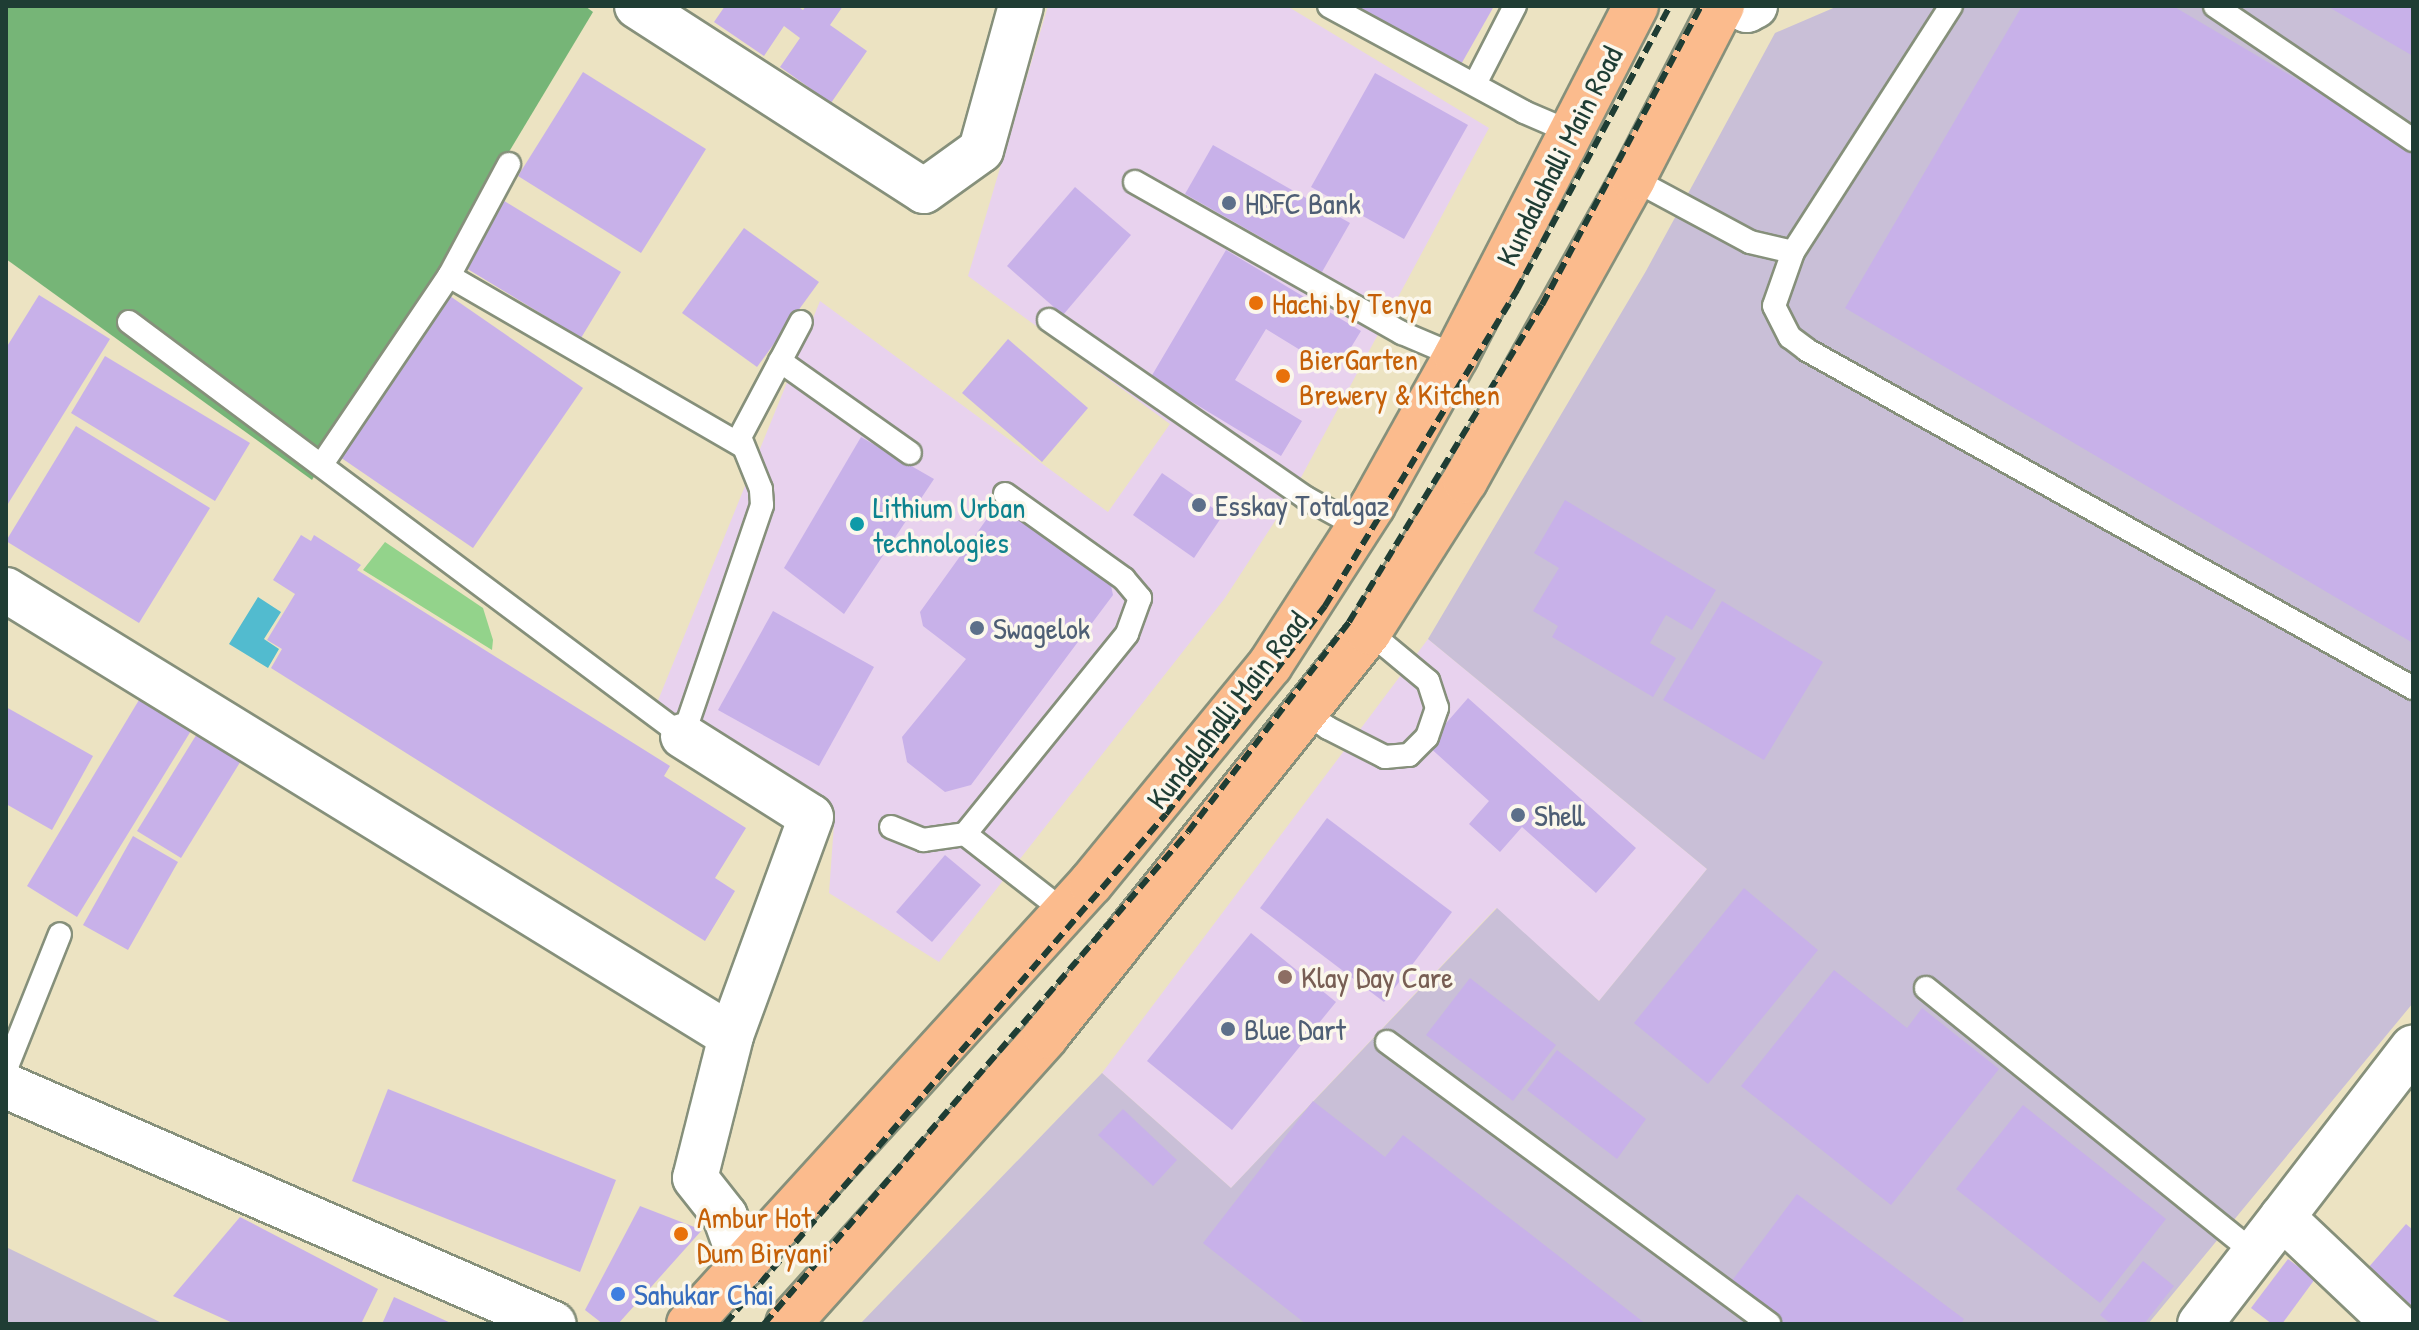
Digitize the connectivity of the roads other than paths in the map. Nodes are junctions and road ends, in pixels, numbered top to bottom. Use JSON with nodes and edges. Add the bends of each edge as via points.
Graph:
{"nodes":[{"id":1,"x":637,"y":6,"type":"edge"},
{"id":2,"x":1021,"y":6,"type":"edge"},
{"id":3,"x":1329,"y":6,"type":"edge"},
{"id":4,"x":1515,"y":6,"type":"edge"},
{"id":5,"x":1636,"y":6,"type":"edge"},
{"id":6,"x":1722,"y":6,"type":"edge"},
{"id":7,"x":1738,"y":6,"type":"edge"},
{"id":8,"x":1755,"y":6,"type":"edge"},
{"id":9,"x":1951,"y":6,"type":"edge"},
{"id":10,"x":2215,"y":6,"type":"edge"},
{"id":11,"x":1475,"y":84,"type":"junction"},
{"id":12,"x":1571,"y":132,"type":"junction"},
{"id":13,"x":2413,"y":140,"type":"edge"},
{"id":14,"x":509,"y":164,"type":"dead end"},
{"id":15,"x":1633,"y":179,"type":"junction"},
{"id":16,"x":1135,"y":182,"type":"dead end"},
{"id":17,"x":1793,"y":252,"type":"junction"},
{"id":18,"x":449,"y":276,"type":"junction"},
{"id":19,"x":1049,"y":320,"type":"dead end"},
{"id":20,"x":129,"y":322,"type":"dead end"},
{"id":21,"x":801,"y":322,"type":"dead end"},
{"id":22,"x":1456,"y":356,"type":"junction"},
{"id":23,"x":780,"y":361,"type":"junction"},
{"id":24,"x":740,"y":445,"type":"junction"},
{"id":25,"x":910,"y":453,"type":"dead end"},
{"id":26,"x":322,"y":464,"type":"junction"},
{"id":27,"x":1005,"y":494,"type":"dead end"},
{"id":28,"x":1359,"y":527,"type":"junction"},
{"id":29,"x":6,"y":590,"type":"edge"},
{"id":30,"x":1369,"y":632,"type":"junction"},
{"id":31,"x":2413,"y":688,"type":"edge"},
{"id":32,"x":1303,"y":711,"type":"junction"},
{"id":33,"x":683,"y":736,"type":"junction"},
{"id":34,"x":891,"y":827,"type":"dead end"},
{"id":35,"x":965,"y":834,"type":"junction"},
{"id":36,"x":1065,"y":912,"type":"junction"},
{"id":37,"x":60,"y":934,"type":"dead end"},
{"id":38,"x":1926,"y":988,"type":"dead end"},
{"id":39,"x":731,"y":1036,"type":"junction"},
{"id":40,"x":1387,"y":1042,"type":"dead end"},
{"id":41,"x":2413,"y":1047,"type":"edge"},
{"id":42,"x":6,"y":1069,"type":"edge"},
{"id":43,"x":6,"y":1086,"type":"edge"},
{"id":44,"x":2282,"y":1217,"type":"junction"},
{"id":45,"x":2255,"y":1253,"type":"junction"},
{"id":46,"x":743,"y":1266,"type":"junction"},
{"id":47,"x":554,"y":1324,"type":"edge"},
{"id":48,"x":689,"y":1324,"type":"edge"},
{"id":49,"x":788,"y":1324,"type":"edge"},
{"id":50,"x":1769,"y":1324,"type":"edge"},
{"id":51,"x":2200,"y":1324,"type":"edge"},
{"id":52,"x":2395,"y":1324,"type":"edge"}],
"edges":[{"from":1,"to":2,"type":"street","via":[[924,191],[981,150]]},
{"from":3,"to":11,"type":"lane"},
{"from":4,"to":11,"type":"lane"},
{"from":5,"to":12,"type":"main road","name":"Kundalahalli Main Road"},
{"from":6,"to":15,"type":"main road","name":"Kundalahalli Main Road"},
{"from":7,"to":8,"type":"street"},
{"from":9,"to":17,"type":"lane"},
{"from":10,"to":13,"type":"lane"},
{"from":11,"to":12,"type":"lane"},
{"from":12,"to":22,"type":"main road","name":"Kundalahalli Main Road"},
{"from":14,"to":18,"type":"lane"},
{"from":15,"to":17,"type":"lane","via":[[1750,242]]},
{"from":15,"to":30,"type":"main road","name":"Kundalahalli Main Road","via":[[1465,481]]},
{"from":16,"to":22,"type":"lane","via":[[1402,333]]},
{"from":17,"to":31,"type":"lane","via":[[1774,306],[1790,337],[1807,350]]},
{"from":18,"to":24,"type":"lane"},
{"from":18,"to":26,"type":"lane"},
{"from":19,"to":28,"type":"lane","via":[[1306,498]]},
{"from":20,"to":26,"type":"lane"},
{"from":21,"to":23,"type":"lane"},
{"from":22,"to":28,"type":"main road","name":"Kundalahalli Main Road"},
{"from":23,"to":24,"type":"lane"},
{"from":23,"to":25,"type":"lane"},
{"from":24,"to":33,"type":"lane","via":[[761,489],[762,505]]},
{"from":26,"to":33,"type":"lane"},
{"from":27,"to":35,"type":"lane","via":[[1124,579],[1140,598],[1127,634]]},
{"from":28,"to":36,"type":"main road","name":"Kundalahalli Main Road","via":[[1270,665]]},
{"from":29,"to":39,"type":"street"},
{"from":30,"to":32,"type":"main road","name":"Kundalahalli Main Road"},
{"from":30,"to":32,"type":"lane","via":[[1428,681],[1437,708],[1427,737],[1409,755],[1385,757]]},
{"from":32,"to":49,"type":"main road","name":"Kundalahalli Main Road","via":[[1046,1036]]},
{"from":33,"to":39,"type":"street","via":[[811,817]]},
{"from":34,"to":35,"type":"lane","via":[[923,840]]},
{"from":35,"to":36,"type":"lane"},
{"from":36,"to":46,"type":"main road","name":"Kundalahalli Main Road"},
{"from":37,"to":42,"type":"lane"},
{"from":38,"to":45,"type":"lane"},
{"from":39,"to":46,"type":"street","via":[[695,1178],[725,1216]]},
{"from":40,"to":50,"type":"lane"},
{"from":41,"to":44,"type":"street"},
{"from":43,"to":47,"type":"street"},
{"from":44,"to":45,"type":"street"},
{"from":44,"to":52,"type":"street"},
{"from":45,"to":51,"type":"street"},
{"from":46,"to":48,"type":"main road","name":"Kundalahalli Main Road"}]}
